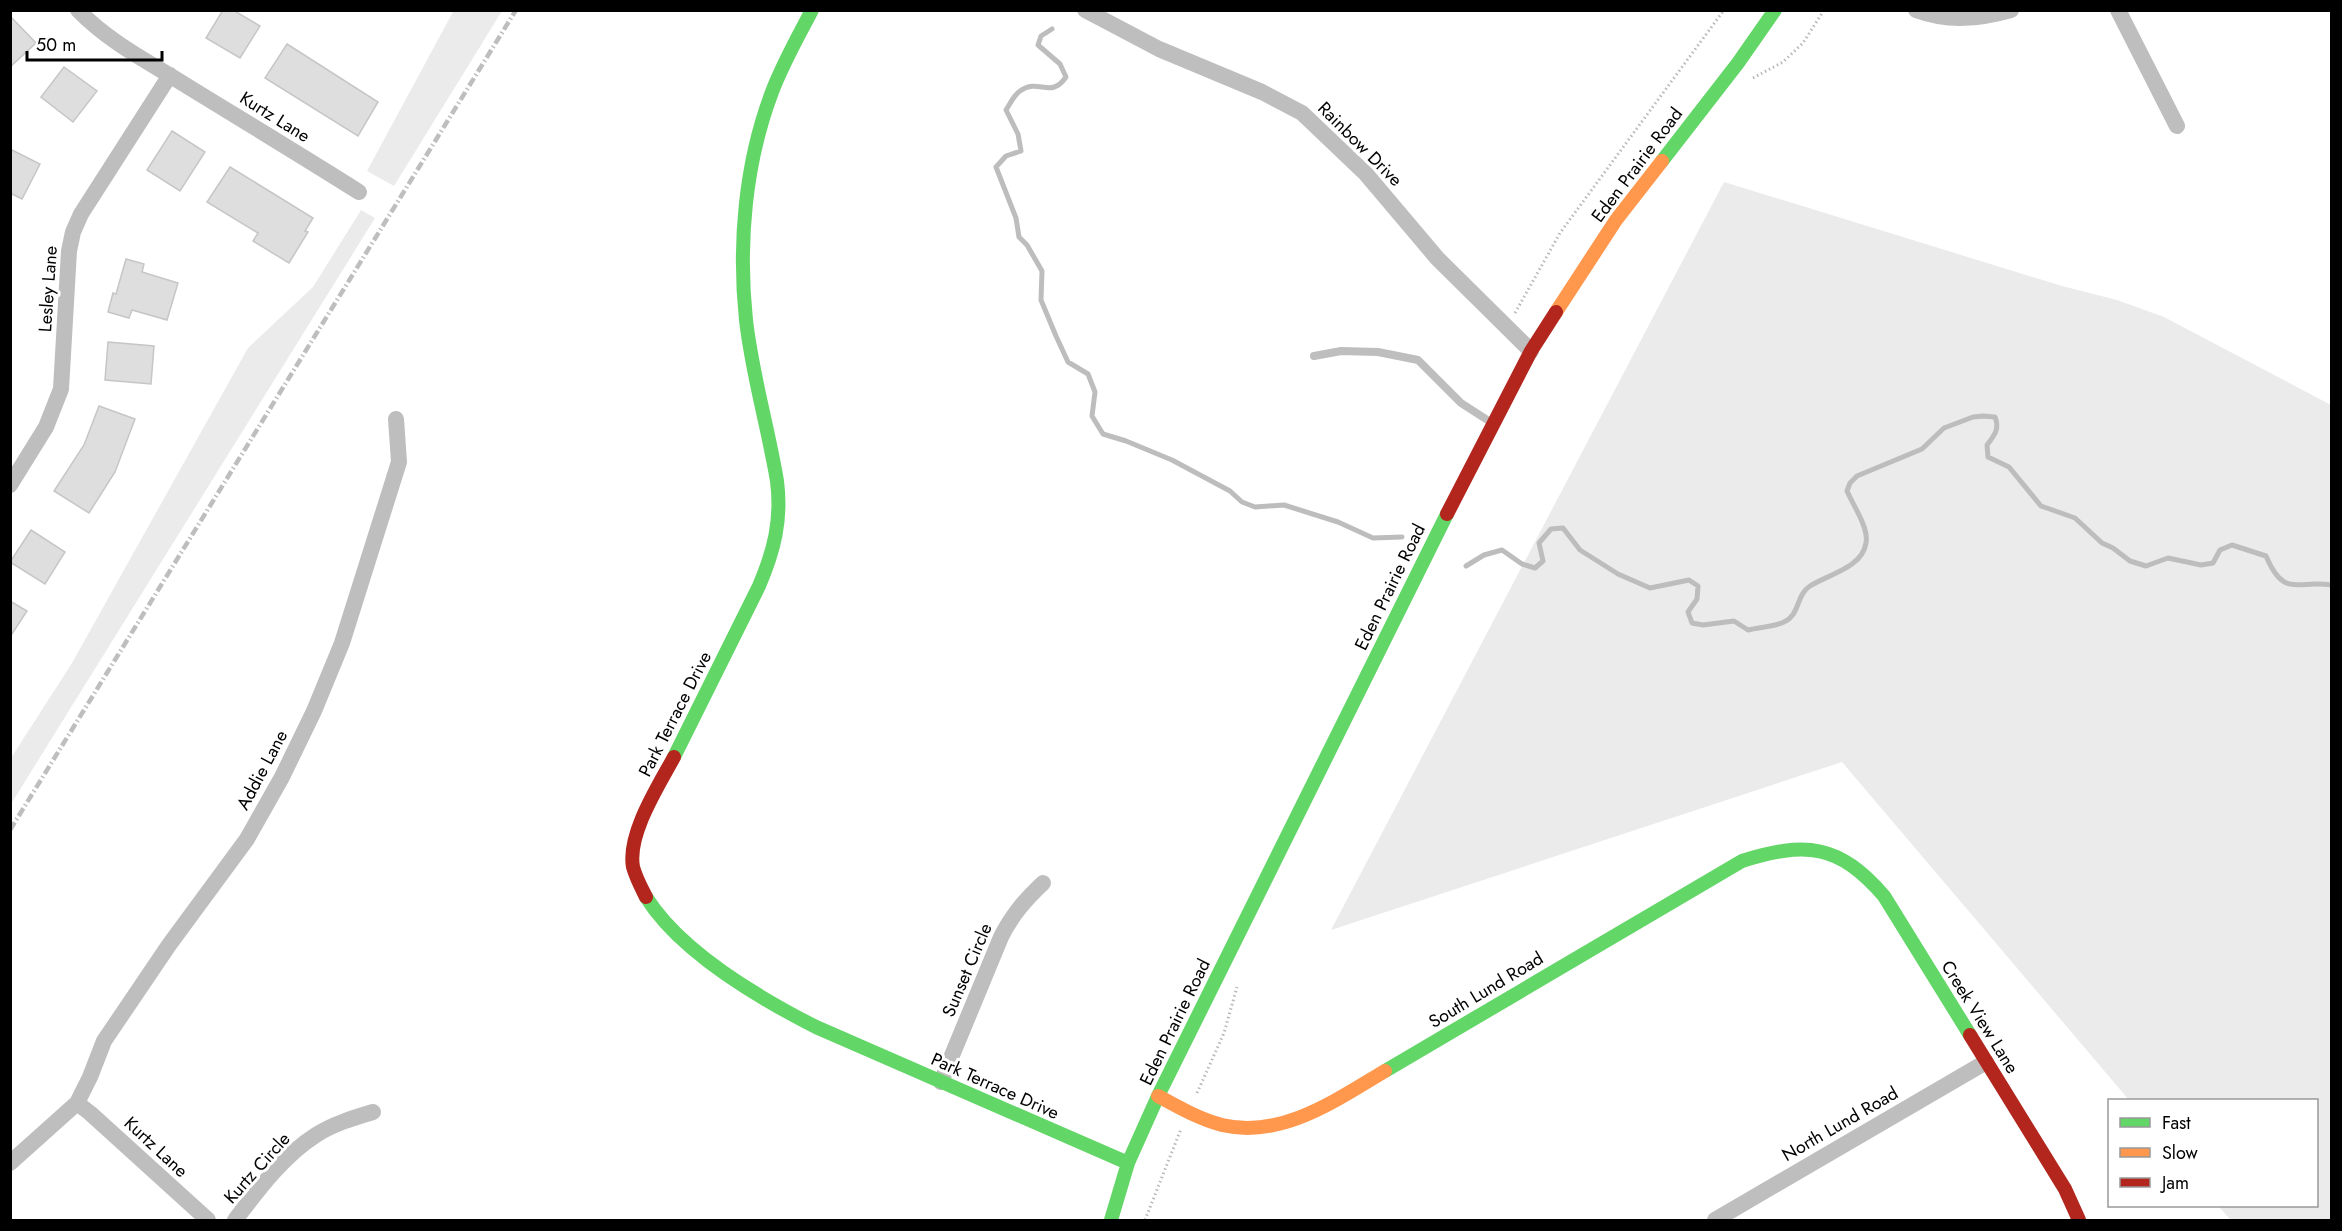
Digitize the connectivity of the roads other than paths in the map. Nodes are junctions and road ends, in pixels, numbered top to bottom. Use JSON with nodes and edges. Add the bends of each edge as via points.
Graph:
{"nodes":[{"id":1,"x":78,"y":10,"type":"edge"},
{"id":2,"x":812,"y":10,"type":"edge"},
{"id":3,"x":1085,"y":10,"type":"edge"},
{"id":4,"x":1775,"y":10,"type":"edge"},
{"id":5,"x":1916,"y":10,"type":"edge"},
{"id":6,"x":2011,"y":10,"type":"edge"},
{"id":7,"x":2118,"y":10,"type":"edge"},
{"id":8,"x":170,"y":75,"type":"junction"},
{"id":9,"x":2176,"y":126,"type":"dead end"},
{"id":10,"x":359,"y":192,"type":"dead end"},
{"id":11,"x":1531,"y":351,"type":"junction"},
{"id":12,"x":1314,"y":356,"type":"dead end"},
{"id":13,"x":396,"y":418,"type":"dead end"},
{"id":14,"x":1493,"y":423,"type":"junction"},
{"id":15,"x":10,"y":485,"type":"edge"},
{"id":16,"x":1829,"y":852,"type":"joint"},
{"id":17,"x":1043,"y":884,"type":"dead end"},
{"id":18,"x":1986,"y":1062,"type":"junction"},
{"id":19,"x":941,"y":1082,"type":"junction"},
{"id":20,"x":1158,"y":1096,"type":"junction"},
{"id":21,"x":77,"y":1103,"type":"junction"},
{"id":22,"x":372,"y":1112,"type":"dead end"},
{"id":23,"x":10,"y":1163,"type":"edge"},
{"id":24,"x":1128,"y":1163,"type":"junction"},
{"id":25,"x":208,"y":1221,"type":"edge"},
{"id":26,"x":235,"y":1221,"type":"edge"},
{"id":27,"x":1111,"y":1221,"type":"edge"},
{"id":28,"x":1714,"y":1221,"type":"edge"},
{"id":29,"x":2079,"y":1221,"type":"edge"}],
"edges":[{"from":1,"to":8,"type":"street","name":"Kurtz Lane","via":[[124,49]]},
{"from":2,"to":19,"type":"street","name":"Park Terrace Drive","via":[[770,100],[755,154],[746,209],[742,265],[747,321],[779,494],[772,556],[642,820],[633,866],[641,890],[654,909],[724,972],[768,1002],[816,1027]]},
{"from":3,"to":11,"type":"street","name":"Rainbow Drive","via":[[1159,49],[1302,113],[1366,174],[1437,258]]},
{"from":4,"to":11,"type":"street","name":"Eden Prairie Road","via":[[1616,220]]},
{"from":5,"to":6,"type":"street","via":[[1953,19],[1984,18]]},
{"from":7,"to":9,"type":"street"},
{"from":8,"to":10,"type":"street","name":"Kurtz Lane"},
{"from":8,"to":15,"type":"street","name":"Lesley Lane","via":[[73,232],[61,390],[46,427]]},
{"from":11,"to":14,"type":"street","name":"Eden Prairie Road"},
{"from":12,"to":14,"type":"lane","via":[[1341,351],[1378,352],[1418,360],[1461,403]]},
{"from":13,"to":21,"type":"street","name":"Addie Lane","via":[[399,462],[342,643],[314,711],[247,839],[104,1041]]},
{"from":14,"to":20,"type":"street","name":"Eden Prairie Road"},
{"from":16,"to":18,"type":"street","name":"Creek View Lane","via":[[1870,877]]},
{"from":16,"to":20,"type":"street","name":"South Lund Road","via":[[1800,848],[1770,851],[1742,861],[1321,1109],[1293,1121],[1263,1128],[1231,1128],[1188,1113]]},
{"from":17,"to":19,"type":"street","name":"Sunset Circle","via":[[1026,899],[1006,927]]},
{"from":18,"to":28,"type":"street","name":"North Lund Road"},
{"from":18,"to":29,"type":"street","name":"Creek View Lane","via":[[2065,1189]]},
{"from":19,"to":24,"type":"street","name":"Park Terrace Drive"},
{"from":20,"to":24,"type":"street","name":"Eden Prairie Road"},
{"from":21,"to":23,"type":"street"},
{"from":21,"to":25,"type":"street","name":"Kurtz Lane"},
{"from":22,"to":26,"type":"street","name":"Kurtz Circle","via":[[339,1123],[296,1149]]},
{"from":24,"to":27,"type":"street","name":"Eden Prairie Road"}]}
